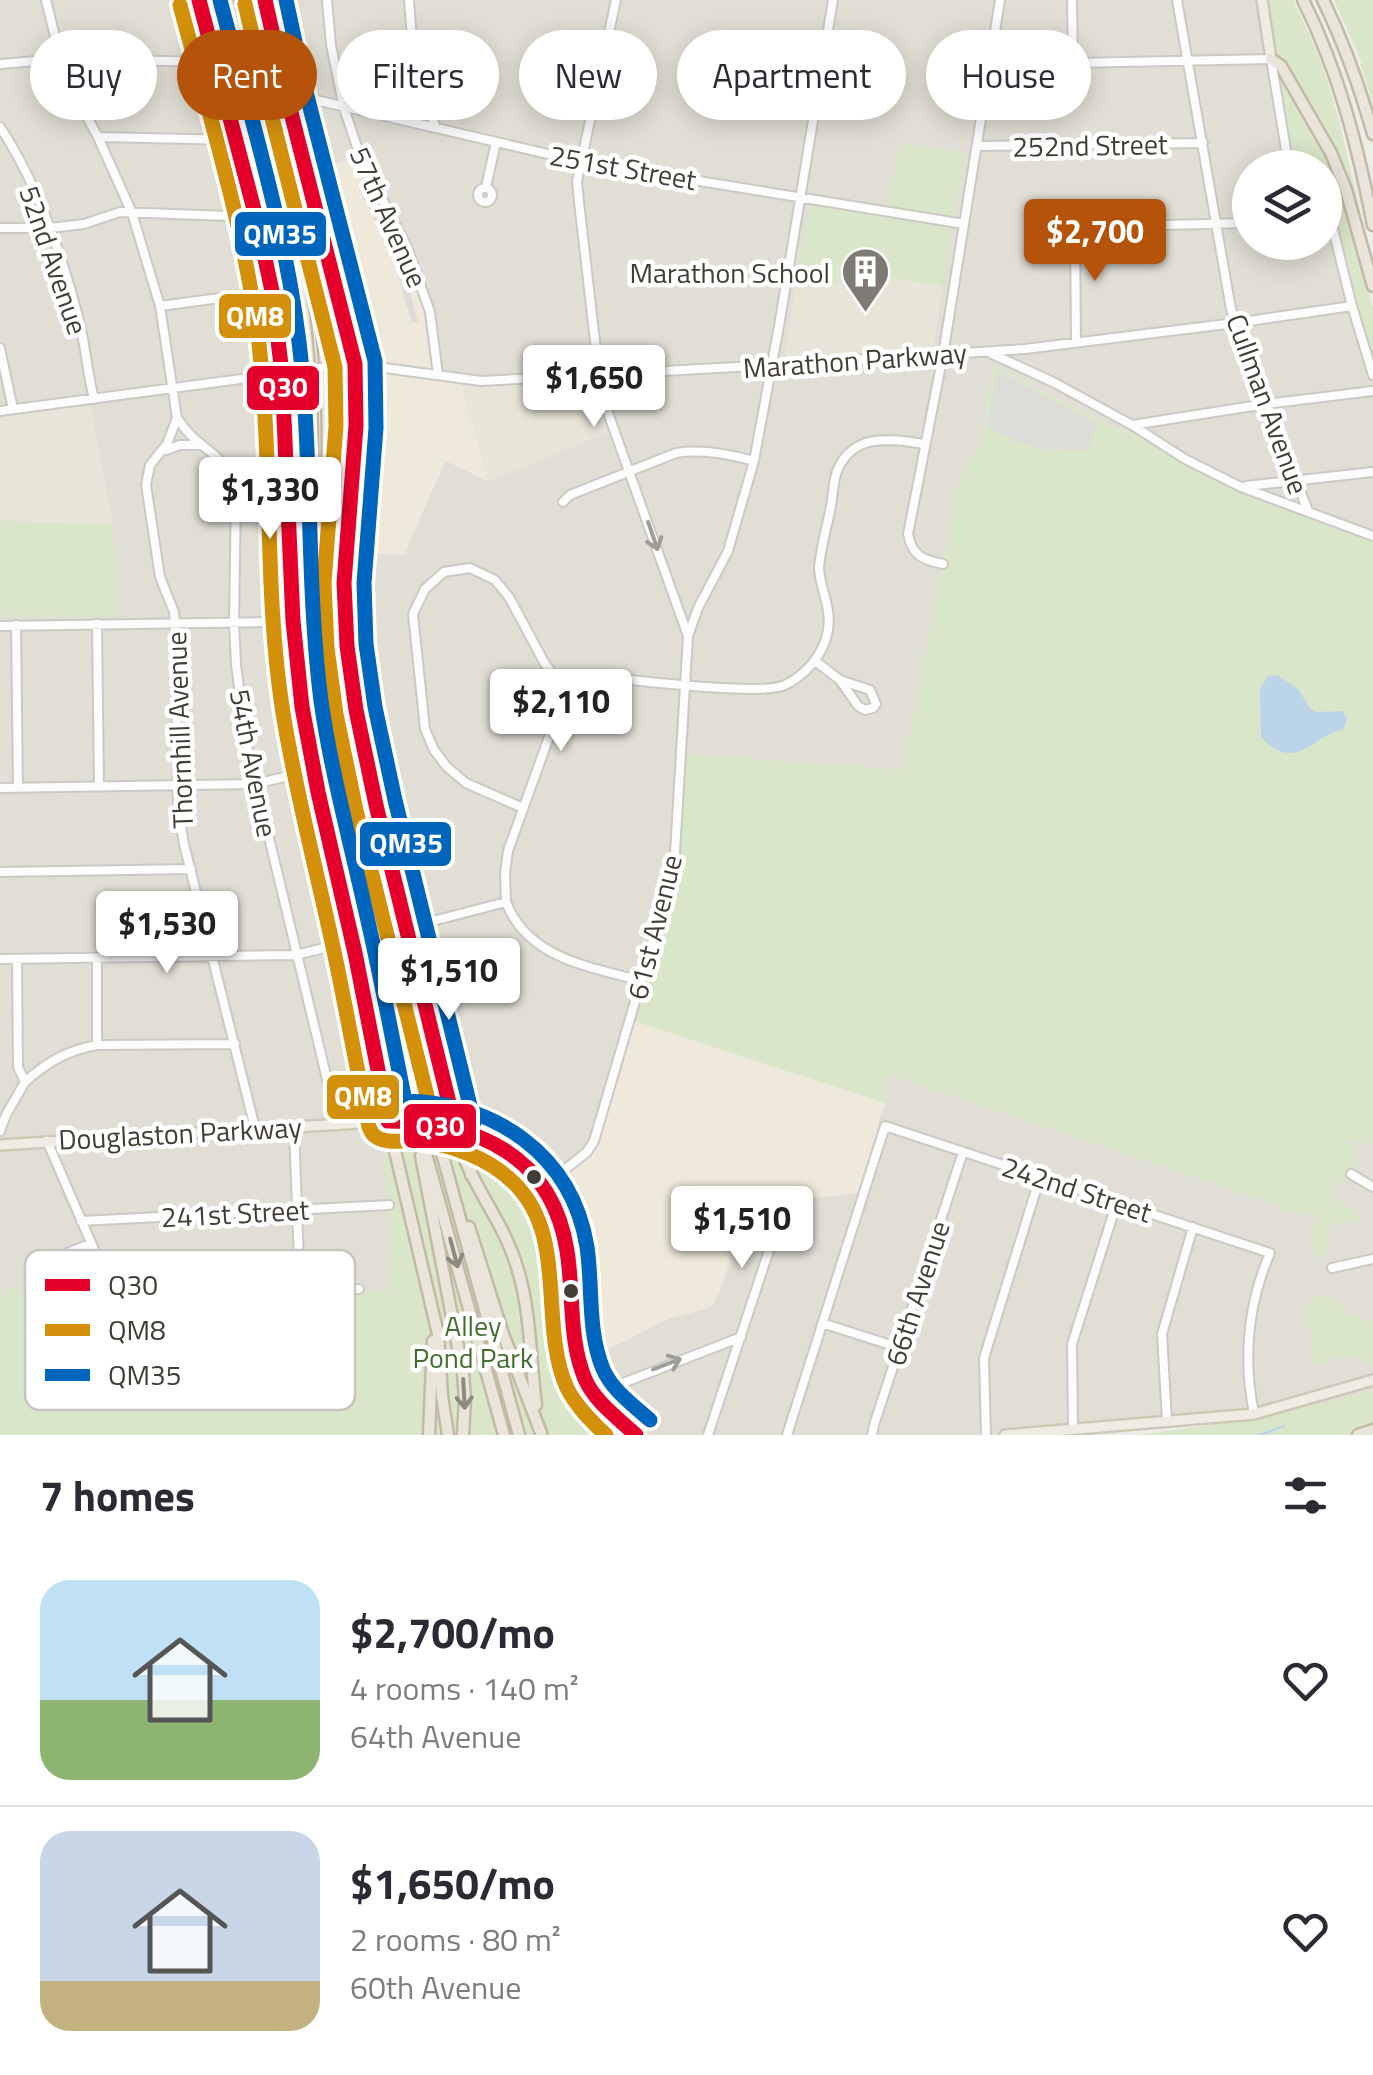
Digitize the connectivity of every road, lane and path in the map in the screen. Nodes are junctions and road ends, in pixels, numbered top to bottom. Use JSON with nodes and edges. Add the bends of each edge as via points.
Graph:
{"nodes":[{"id":1,"x":46,"y":0,"type":"edge"},
{"id":2,"x":199,"y":0,"type":"edge"},
{"id":3,"x":222,"y":0,"type":"edge"},
{"id":4,"x":240,"y":0,"type":"edge"},
{"id":5,"x":250,"y":0,"type":"edge"},
{"id":6,"x":265,"y":0,"type":"edge"},
{"id":7,"x":327,"y":0,"type":"edge"},
{"id":8,"x":409,"y":0,"type":"edge"},
{"id":9,"x":616,"y":0,"type":"edge"},
{"id":10,"x":833,"y":0,"type":"edge"},
{"id":11,"x":1000,"y":0,"type":"edge"},
{"id":12,"x":1072,"y":0,"type":"edge"},
{"id":13,"x":1177,"y":0,"type":"edge"},
{"id":14,"x":1262,"y":0,"type":"edge"},
{"id":15,"x":1304,"y":1,"type":"edge"},
{"id":16,"x":1324,"y":1,"type":"edge"},
{"id":17,"x":54,"y":30,"type":"edge"},
{"id":18,"x":207,"y":30,"type":"edge"},
{"id":19,"x":272,"y":30,"type":"edge"},
{"id":20,"x":1271,"y":60,"type":"junction"},
{"id":21,"x":30,"y":61,"type":"edge"},
{"id":22,"x":1189,"y":62,"type":"junction"},
{"id":23,"x":0,"y":64,"type":"edge"},
{"id":24,"x":337,"y":74,"type":"edge"},
{"id":25,"x":89,"y":120,"type":"edge"},
{"id":26,"x":231,"y":120,"type":"edge"},
{"id":27,"x":293,"y":120,"type":"edge"},
{"id":28,"x":348,"y":120,"type":"edge"},
{"id":29,"x":399,"y":120,"type":"edge"},
{"id":30,"x":272,"y":125,"type":"junction"},
{"id":31,"x":0,"y":127,"type":"edge"},
{"id":32,"x":436,"y":128,"type":"junction"},
{"id":33,"x":1373,"y":134,"type":"edge"},
{"id":34,"x":98,"y":137,"type":"junction"},
{"id":35,"x":236,"y":140,"type":"junction"},
{"id":36,"x":496,"y":142,"type":"junction"},
{"id":37,"x":1203,"y":143,"type":"junction"},
{"id":38,"x":977,"y":146,"type":"junction"},
{"id":39,"x":1286,"y":150,"type":"edge"},
{"id":40,"x":582,"y":162,"type":"junction"},
{"id":41,"x":486,"y":188,"type":"dead end"},
{"id":42,"x":801,"y":198,"type":"junction"},
{"id":43,"x":132,"y":212,"type":"junction"},
{"id":44,"x":256,"y":217,"type":"junction"},
{"id":45,"x":964,"y":224,"type":"junction"},
{"id":46,"x":1217,"y":224,"type":"junction"},
{"id":47,"x":1232,"y":224,"type":"edge"},
{"id":48,"x":1373,"y":226,"type":"edge"},
{"id":49,"x":0,"y":228,"type":"edge"},
{"id":50,"x":50,"y":228,"type":"junction"},
{"id":51,"x":1339,"y":260,"type":"edge"},
{"id":52,"x":1373,"y":286,"type":"edge"},
{"id":53,"x":272,"y":291,"type":"junction"},
{"id":54,"x":160,"y":306,"type":"junction"},
{"id":55,"x":1352,"y":306,"type":"junction"},
{"id":56,"x":1235,"y":323,"type":"junction"},
{"id":57,"x":1076,"y":342,"type":"junction"},
{"id":58,"x":0,"y":348,"type":"edge"},
{"id":59,"x":1025,"y":349,"type":"junction"},
{"id":60,"x":988,"y":352,"type":"junction"},
{"id":61,"x":943,"y":355,"type":"junction"},
{"id":62,"x":355,"y":364,"type":"junction"},
{"id":63,"x":772,"y":365,"type":"junction"},
{"id":64,"x":1027,"y":370,"type":"junction"},
{"id":65,"x":282,"y":373,"type":"junction"},
{"id":66,"x":438,"y":375,"type":"junction"},
{"id":67,"x":1373,"y":375,"type":"edge"},
{"id":68,"x":599,"y":376,"type":"junction"},
{"id":69,"x":173,"y":388,"type":"junction"},
{"id":70,"x":1373,"y":391,"type":"edge"},
{"id":71,"x":94,"y":398,"type":"junction"},
{"id":72,"x":1266,"y":404,"type":"junction"},
{"id":73,"x":13,"y":410,"type":"junction"},
{"id":74,"x":0,"y":411,"type":"edge"},
{"id":75,"x":177,"y":418,"type":"junction"},
{"id":76,"x":1132,"y":425,"type":"junction"},
{"id":77,"x":925,"y":444,"type":"junction"},
{"id":78,"x":200,"y":445,"type":"junction"},
{"id":79,"x":162,"y":452,"type":"junction"},
{"id":80,"x":754,"y":461,"type":"junction"},
{"id":81,"x":630,"y":470,"type":"junction"},
{"id":82,"x":1373,"y":472,"type":"edge"},
{"id":83,"x":1296,"y":481,"type":"junction"},
{"id":84,"x":1242,"y":487,"type":"junction"},
{"id":85,"x":563,"y":502,"type":"dead end"},
{"id":86,"x":1308,"y":512,"type":"junction"},
{"id":87,"x":1373,"y":536,"type":"edge"},
{"id":88,"x":943,"y":564,"type":"dead end"},
{"id":89,"x":678,"y":602,"type":"junction"},
{"id":90,"x":698,"y":608,"type":"junction"},
{"id":91,"x":270,"y":622,"type":"dead end"},
{"id":92,"x":234,"y":623,"type":"junction"},
{"id":93,"x":97,"y":624,"type":"junction"},
{"id":94,"x":176,"y":624,"type":"junction"},
{"id":95,"x":0,"y":626,"type":"edge"},
{"id":96,"x":16,"y":626,"type":"junction"},
{"id":97,"x":688,"y":636,"type":"junction"},
{"id":98,"x":815,"y":661,"type":"junction"},
{"id":99,"x":840,"y":680,"type":"junction"},
{"id":100,"x":686,"y":684,"type":"junction"},
{"id":101,"x":574,"y":700,"type":"junction"},
{"id":102,"x":289,"y":776,"type":"dead end"},
{"id":103,"x":254,"y":784,"type":"junction"},
{"id":104,"x":99,"y":786,"type":"junction"},
{"id":105,"x":178,"y":786,"type":"junction"},
{"id":106,"x":0,"y":788,"type":"edge"},
{"id":107,"x":18,"y":788,"type":"junction"},
{"id":108,"x":523,"y":808,"type":"junction"},
{"id":109,"x":191,"y":869,"type":"junction"},
{"id":110,"x":0,"y":872,"type":"edge"},
{"id":111,"x":506,"y":902,"type":"junction"},
{"id":112,"x":406,"y":928,"type":"junction"},
{"id":113,"x":328,"y":947,"type":"dead end"},
{"id":114,"x":296,"y":955,"type":"junction"},
{"id":115,"x":214,"y":957,"type":"junction"},
{"id":116,"x":0,"y":958,"type":"edge"},
{"id":117,"x":17,"y":958,"type":"junction"},
{"id":118,"x":97,"y":958,"type":"junction"},
{"id":119,"x":641,"y":981,"type":"junction"},
{"id":120,"x":235,"y":1044,"type":"junction"},
{"id":121,"x":98,"y":1045,"type":"junction"},
{"id":122,"x":25,"y":1082,"type":"junction"},
{"id":123,"x":424,"y":1088,"type":"junction"},
{"id":124,"x":408,"y":1092,"type":"junction"},
{"id":125,"x":392,"y":1121,"type":"junction"},
{"id":126,"x":338,"y":1124,"type":"junction"},
{"id":127,"x":450,"y":1126,"type":"junction"},
{"id":128,"x":294,"y":1127,"type":"junction"},
{"id":129,"x":255,"y":1128,"type":"junction"},
{"id":130,"x":0,"y":1131,"type":"edge"},
{"id":131,"x":488,"y":1139,"type":"junction"},
{"id":132,"x":47,"y":1140,"type":"junction"},
{"id":133,"x":0,"y":1145,"type":"edge"},
{"id":134,"x":963,"y":1152,"type":"junction"},
{"id":135,"x":1351,"y":1174,"type":"dead end"},
{"id":136,"x":471,"y":1176,"type":"junction"},
{"id":137,"x":1040,"y":1177,"type":"junction"},
{"id":138,"x":544,"y":1186,"type":"junction"},
{"id":139,"x":1373,"y":1187,"type":"edge"},
{"id":140,"x":1117,"y":1202,"type":"junction"},
{"id":141,"x":389,"y":1205,"type":"dead end"},
{"id":142,"x":298,"y":1210,"type":"junction"},
{"id":143,"x":780,"y":1217,"type":"dead end"},
{"id":144,"x":81,"y":1221,"type":"junction"},
{"id":145,"x":1193,"y":1227,"type":"junction"},
{"id":146,"x":90,"y":1244,"type":"junction"},
{"id":147,"x":75,"y":1250,"type":"edge"},
{"id":148,"x":93,"y":1250,"type":"edge"},
{"id":149,"x":299,"y":1250,"type":"edge"},
{"id":150,"x":1373,"y":1258,"type":"edge"},
{"id":151,"x":1332,"y":1268,"type":"dead end"},
{"id":152,"x":427,"y":1280,"type":"junction"},
{"id":153,"x":355,"y":1289,"type":"edge"},
{"id":154,"x":359,"y":1289,"type":"dead end"},
{"id":155,"x":822,"y":1323,"type":"junction"},
{"id":156,"x":741,"y":1337,"type":"junction"},
{"id":157,"x":900,"y":1348,"type":"junction"},
{"id":158,"x":1373,"y":1380,"type":"edge"},
{"id":159,"x":595,"y":1394,"type":"junction"},
{"id":160,"x":1254,"y":1414,"type":"junction"},
{"id":161,"x":1167,"y":1421,"type":"junction"},
{"id":162,"x":1072,"y":1428,"type":"junction"},
{"id":163,"x":1373,"y":1430,"type":"edge"},
{"id":164,"x":542,"y":1434,"type":"edge"},
{"id":165,"x":429,"y":1435,"type":"edge"},
{"id":166,"x":448,"y":1435,"type":"edge"},
{"id":167,"x":463,"y":1435,"type":"edge"},
{"id":168,"x":504,"y":1435,"type":"edge"},
{"id":169,"x":518,"y":1435,"type":"edge"},
{"id":170,"x":636,"y":1435,"type":"edge"},
{"id":171,"x":708,"y":1435,"type":"edge"},
{"id":172,"x":787,"y":1435,"type":"edge"},
{"id":173,"x":872,"y":1435,"type":"edge"},
{"id":174,"x":986,"y":1435,"type":"edge"},
{"id":175,"x":1004,"y":1435,"type":"edge"},
{"id":176,"x":1358,"y":1435,"type":"edge"}],
"edges":[{"from":1,"to":17,"type":"street"},
{"from":2,"to":18,"type":"main road"},
{"from":3,"to":124,"type":"highway","via":[[288,236],[306,329],[312,428],[309,651],[351,879]]},
{"from":4,"to":30,"type":"highway"},
{"from":5,"to":30,"type":"highway"},
{"from":6,"to":19,"type":"main road"},
{"from":7,"to":24,"type":"street","name":"57th Avenue"},
{"from":8,"to":32,"type":"street","via":[[412,39]]},
{"from":9,"to":40,"type":"street"},
{"from":10,"to":42,"type":"street","name":"61st Avenue"},
{"from":11,"to":38,"type":"street"},
{"from":12,"to":22,"type":"street","via":[[1073,63]]},
{"from":13,"to":22,"type":"street","name":"Cullman Avenue"},
{"from":14,"to":20,"type":"main road"},
{"from":15,"to":48,"type":"highway","via":[[1341,88]]},
{"from":16,"to":33,"type":"highway"},
{"from":20,"to":22,"type":"street"},
{"from":20,"to":39,"type":"street"},
{"from":20,"to":52,"type":"highway","via":[[1281,66],[1331,154]]},
{"from":21,"to":23,"type":"street"},
{"from":22,"to":37,"type":"street","name":"Cullman Avenue"},
{"from":25,"to":34,"type":"street"},
{"from":26,"to":35,"type":"main road"},
{"from":27,"to":62,"type":"main road"},
{"from":28,"to":66,"type":"street","name":"57th Avenue","via":[[430,312]]},
{"from":29,"to":32,"type":"street","name":"251st Street"},
{"from":30,"to":123,"type":"highway","via":[[303,226],[322,327],[326,653],[338,744]]},
{"from":31,"to":50,"type":"street","name":"52nd Avenue"},
{"from":32,"to":36,"type":"street","name":"251st Street"},
{"from":34,"to":35,"type":"street"},
{"from":34,"to":43,"type":"street"},
{"from":35,"to":44,"type":"main road"},
{"from":36,"to":40,"type":"street","name":"251st Street"},
{"from":36,"to":41,"type":"street"},
{"from":37,"to":38,"type":"street","name":"252nd Street"},
{"from":37,"to":46,"type":"street","name":"Cullman Avenue"},
{"from":38,"to":45,"type":"street"},
{"from":40,"to":42,"type":"street","name":"251st Street"},
{"from":40,"to":68,"type":"street","via":[[577,181]]},
{"from":42,"to":45,"type":"street","name":"251st Street"},
{"from":42,"to":63,"type":"street","name":"61st Avenue"},
{"from":43,"to":44,"type":"street"},
{"from":43,"to":50,"type":"street"},
{"from":43,"to":54,"type":"street"},
{"from":44,"to":53,"type":"main road"},
{"from":45,"to":61,"type":"street"},
{"from":46,"to":47,"type":"street"},
{"from":46,"to":56,"type":"street","name":"Cullman Avenue"},
{"from":46,"to":57,"type":"street","via":[[1075,227]]},
{"from":49,"to":50,"type":"street"},
{"from":50,"to":71,"type":"street","name":"52nd Avenue"},
{"from":51,"to":55,"type":"street"},
{"from":53,"to":54,"type":"street"},
{"from":53,"to":65,"type":"main road"},
{"from":54,"to":69,"type":"street"},
{"from":55,"to":56,"type":"street","name":"Marathon Parkway"},
{"from":55,"to":67,"type":"street"},
{"from":56,"to":57,"type":"street","name":"Marathon Parkway"},
{"from":56,"to":72,"type":"street","name":"Cullman Avenue"},
{"from":57,"to":59,"type":"street","name":"Marathon Parkway"},
{"from":58,"to":73,"type":"street"},
{"from":59,"to":60,"type":"street","name":"Marathon Parkway"},
{"from":59,"to":64,"type":"street"},
{"from":60,"to":61,"type":"street","name":"Marathon Parkway"},
{"from":60,"to":64,"type":"street"},
{"from":61,"to":63,"type":"street","name":"Marathon Parkway"},
{"from":61,"to":77,"type":"street"},
{"from":62,"to":65,"type":"street","name":"Marathon Parkway","bridge":true},
{"from":62,"to":66,"type":"street","name":"Marathon Parkway"},
{"from":62,"to":112,"type":"main road","via":[[344,574],[347,652],[367,770]]},
{"from":63,"to":68,"type":"street","name":"Marathon Parkway"},
{"from":63,"to":80,"type":"street","name":"61st Avenue"},
{"from":64,"to":76,"type":"street"},
{"from":65,"to":69,"type":"street","name":"Marathon Parkway"},
{"from":65,"to":125,"type":"main road","via":[[300,693]]},
{"from":66,"to":68,"type":"street","name":"Marathon Parkway","via":[[481,381]]},
{"from":68,"to":81,"type":"street"},
{"from":69,"to":71,"type":"street","name":"Marathon Parkway"},
{"from":69,"to":75,"type":"street"},
{"from":70,"to":72,"type":"street"},
{"from":71,"to":73,"type":"street","name":"Marathon Parkway"},
{"from":72,"to":76,"type":"street"},
{"from":72,"to":83,"type":"street","name":"Cullman Avenue"},
{"from":73,"to":74,"type":"street","name":"Marathon Parkway"},
{"from":75,"to":78,"type":"street","name":"54th Avenue"},
{"from":75,"to":79,"type":"street","name":"Thornhill Avenue"},
{"from":76,"to":84,"type":"street"},
{"from":77,"to":88,"type":"street","via":[[908,534],[916,555]]},
{"from":77,"to":98,"type":"street","via":[[867,442],[838,469],[819,570],[830,616]]},
{"from":78,"to":79,"type":"street"},
{"from":78,"to":92,"type":"street","name":"54th Avenue","via":[[228,468],[236,490]]},
{"from":79,"to":94,"type":"street","name":"Thornhill Avenue","via":[[148,470],[146,490],[160,577]]},
{"from":80,"to":81,"type":"street","via":[[690,451]]},
{"from":80,"to":90,"type":"street","name":"61st Avenue","via":[[728,552]]},
{"from":81,"to":85,"type":"street"},
{"from":81,"to":89,"type":"street","one_way":true},
{"from":82,"to":83,"type":"street"},
{"from":83,"to":84,"type":"street"},
{"from":83,"to":86,"type":"street","name":"Cullman Avenue"},
{"from":84,"to":86,"type":"street"},
{"from":86,"to":87,"type":"street"},
{"from":89,"to":90,"type":"street"},
{"from":89,"to":97,"type":"street"},
{"from":90,"to":97,"type":"street","name":"61st Avenue"},
{"from":91,"to":92,"type":"street"},
{"from":92,"to":94,"type":"street"},
{"from":92,"to":103,"type":"street","name":"54th Avenue"},
{"from":93,"to":94,"type":"street"},
{"from":93,"to":96,"type":"street"},
{"from":93,"to":104,"type":"street"},
{"from":94,"to":105,"type":"street","name":"Thornhill Avenue"},
{"from":95,"to":96,"type":"street"},
{"from":96,"to":107,"type":"street"},
{"from":97,"to":100,"type":"street","name":"61st Avenue"},
{"from":98,"to":99,"type":"street"},
{"from":98,"to":100,"type":"street","via":[[772,689]]},
{"from":99,"to":99,"type":"street","via":[[862,708],[876,704],[870,690]]},
{"from":100,"to":101,"type":"street","via":[[617,679]]},
{"from":100,"to":119,"type":"street","name":"61st Avenue","via":[[674,869]]},
{"from":101,"to":108,"type":"street","via":[[554,723]]},
{"from":101,"to":108,"type":"street","via":[[495,580],[470,568],[444,572],[424,589],[413,614],[425,729],[434,750],[466,783]]},
{"from":102,"to":103,"type":"street"},
{"from":103,"to":105,"type":"street"},
{"from":103,"to":114,"type":"street","name":"54th Avenue"},
{"from":104,"to":105,"type":"street"},
{"from":104,"to":107,"type":"street"},
{"from":105,"to":109,"type":"street","name":"Thornhill Avenue"},
{"from":106,"to":107,"type":"street"},
{"from":108,"to":111,"type":"street","via":[[506,863]]},
{"from":109,"to":110,"type":"street"},
{"from":109,"to":115,"type":"street","name":"Thornhill Avenue"},
{"from":111,"to":112,"type":"street"},
{"from":111,"to":119,"type":"street","via":[[544,950]]},
{"from":112,"to":127,"type":"main road"},
{"from":113,"to":114,"type":"street"},
{"from":114,"to":115,"type":"street"},
{"from":114,"to":126,"type":"street","name":"54th Avenue"},
{"from":115,"to":118,"type":"street"},
{"from":115,"to":120,"type":"street","name":"Thornhill Avenue"},
{"from":116,"to":117,"type":"street"},
{"from":117,"to":118,"type":"street"},
{"from":117,"to":122,"type":"street","via":[[18,1068]]},
{"from":118,"to":121,"type":"street"},
{"from":119,"to":138,"type":"street","name":"61st Avenue","via":[[594,1141]]},
{"from":120,"to":121,"type":"street"},
{"from":120,"to":129,"type":"street","name":"Thornhill Avenue"},
{"from":121,"to":122,"type":"street","via":[[56,1058]]},
{"from":122,"to":130,"type":"street"},
{"from":123,"to":164,"type":"highway","via":[[498,1322]]},
{"from":123,"to":169,"type":"highway"},
{"from":124,"to":167,"type":"highway","one_way":true,"via":[[463,1373]]},
{"from":124,"to":168,"type":"highway","one_way":true},
{"from":125,"to":126,"type":"main road","name":"Douglaston Parkway"},
{"from":125,"to":127,"type":"main road","name":"Douglaston Parkway","bridge":true},
{"from":125,"to":152,"type":"highway"},
{"from":126,"to":128,"type":"main road","name":"Douglaston Parkway"},
{"from":127,"to":131,"type":"main road","name":"Douglaston Parkway"},
{"from":127,"to":136,"type":"highway"},
{"from":128,"to":129,"type":"main road","name":"Douglaston Parkway"},
{"from":128,"to":142,"type":"street"},
{"from":129,"to":132,"type":"main road","name":"Douglaston Parkway"},
{"from":131,"to":136,"type":"highway","via":[[477,1149]]},
{"from":131,"to":138,"type":"main road","name":"Douglaston Parkway","via":[[514,1154]]},
{"from":132,"to":133,"type":"main road","name":"Douglaston Parkway"},
{"from":132,"to":144,"type":"street"},
{"from":134,"to":137,"type":"street","name":"242nd Street"},
{"from":134,"to":155,"type":"street","name":"242nd Street","via":[[885,1126]]},
{"from":134,"to":157,"type":"street","name":"66th Avenue"},
{"from":135,"to":139,"type":"street"},
{"from":136,"to":164,"type":"highway","via":[[517,1266]]},
{"from":137,"to":140,"type":"street","name":"242nd Street"},
{"from":137,"to":174,"type":"street","via":[[984,1358]]},
{"from":138,"to":159,"type":"main road","name":"Douglaston Parkway","via":[[564,1235],[578,1356]]},
{"from":140,"to":145,"type":"street","name":"242nd Street"},
{"from":140,"to":162,"type":"street","via":[[1072,1344]]},
{"from":141,"to":142,"type":"street","name":"241st Street"},
{"from":142,"to":144,"type":"street","name":"241st Street"},
{"from":142,"to":149,"type":"street"},
{"from":143,"to":156,"type":"street"},
{"from":144,"to":146,"type":"street"},
{"from":145,"to":160,"type":"street","name":"242nd Street","via":[[1270,1252],[1248,1335]]},
{"from":145,"to":161,"type":"street","via":[[1162,1334]]},
{"from":146,"to":147,"type":"street"},
{"from":146,"to":148,"type":"street"},
{"from":150,"to":151,"type":"street"},
{"from":152,"to":165,"type":"highway","via":[[433,1334]]},
{"from":152,"to":166,"type":"highway"},
{"from":153,"to":154,"type":"street"},
{"from":155,"to":157,"type":"street"},
{"from":155,"to":172,"type":"street"},
{"from":159,"to":156,"type":"street","one_way":true},
{"from":156,"to":171,"type":"street"},
{"from":157,"to":173,"type":"street","name":"66th Avenue"},
{"from":158,"to":160,"type":"main road"},
{"from":159,"to":170,"type":"main road","name":"Douglaston Parkway"},
{"from":160,"to":161,"type":"main road"},
{"from":161,"to":162,"type":"main road"},
{"from":162,"to":175,"type":"main road"},
{"from":163,"to":176,"type":"highway"}]}
